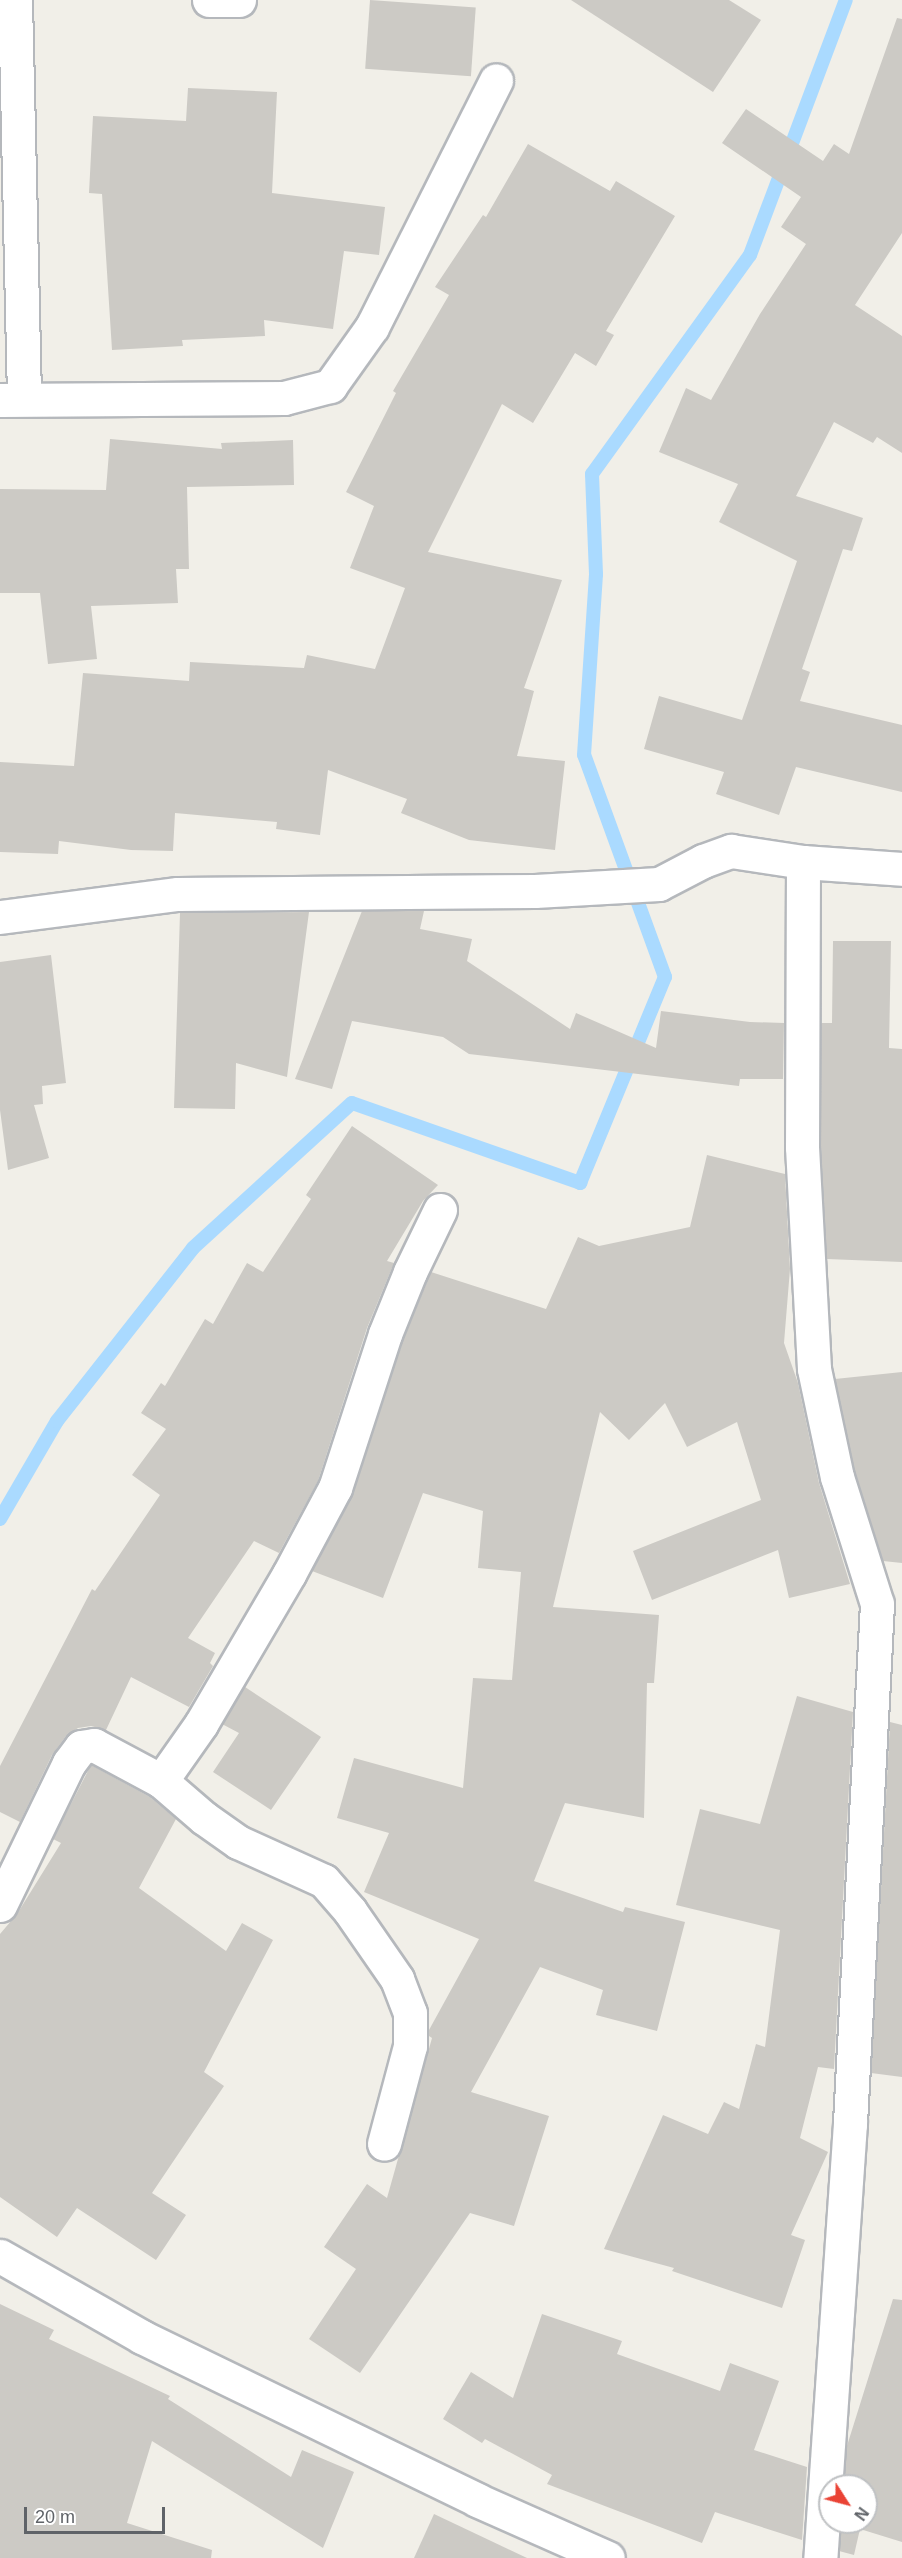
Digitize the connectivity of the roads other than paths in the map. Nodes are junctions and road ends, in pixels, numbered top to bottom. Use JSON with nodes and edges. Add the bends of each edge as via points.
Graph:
{"nodes":[{"id":1,"x":15,"y":0,"type":"edge"},
{"id":2,"x":209,"y":0,"type":"edge"},
{"id":3,"x":240,"y":0,"type":"edge"},
{"id":4,"x":496,"y":80,"type":"dead end"},
{"id":5,"x":12,"y":399,"type":"edge"},
{"id":6,"x":803,"y":862,"type":"junction"},
{"id":7,"x":902,"y":869,"type":"edge"},
{"id":8,"x":0,"y":916,"type":"edge"},
{"id":9,"x":440,"y":1210,"type":"dead end"},
{"id":10,"x":161,"y":1781,"type":"junction"},
{"id":11,"x":0,"y":1905,"type":"edge"},
{"id":12,"x":384,"y":2144,"type":"dead end"},
{"id":13,"x":0,"y":2256,"type":"edge"},
{"id":14,"x":608,"y":2558,"type":"edge"},
{"id":15,"x":820,"y":2558,"type":"edge"}],
"edges":[{"from":1,"to":5,"type":"street"},
{"from":2,"to":3,"type":"street"},
{"from":4,"to":5,"type":"street","via":[[372,327],[330,386],[284,398]]},
{"from":6,"to":7,"type":"street"},
{"from":6,"to":8,"type":"street","via":[[731,851],[659,884],[535,891],[178,894]]},
{"from":6,"to":15,"type":"street","via":[[802,1147],[814,1369],[837,1477],[878,1604],[850,2123]]},
{"from":9,"to":10,"type":"street","via":[[385,1334],[334,1488],[290,1574],[207,1714]]},
{"from":10,"to":11,"type":"street","via":[[94,1745],[81,1747],[69,1763]]},
{"from":10,"to":12,"type":"street","via":[[238,1842],[324,1881],[397,1979],[410,2013],[410,2046]]},
{"from":13,"to":14,"type":"street","via":[[142,2337],[466,2494]]}]}
